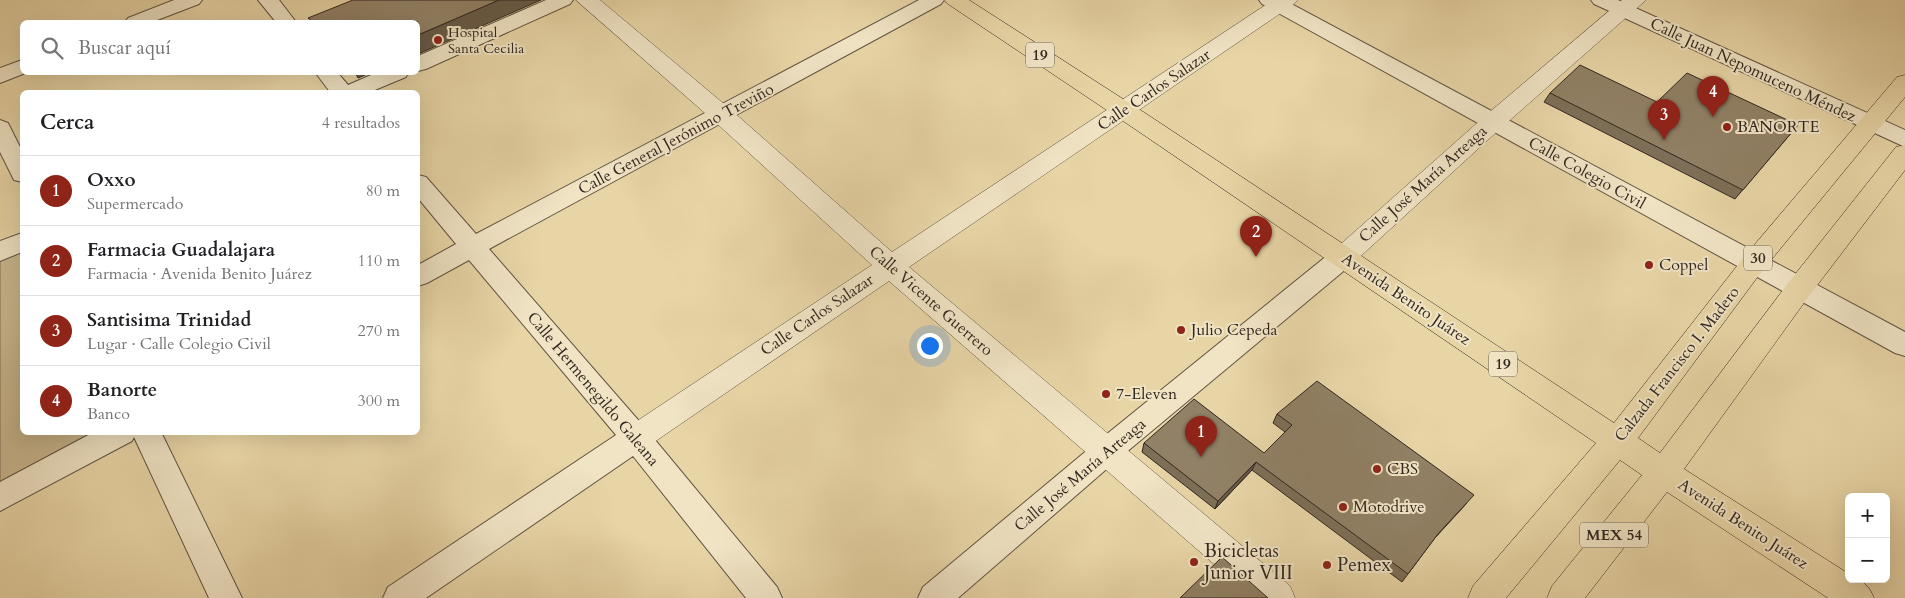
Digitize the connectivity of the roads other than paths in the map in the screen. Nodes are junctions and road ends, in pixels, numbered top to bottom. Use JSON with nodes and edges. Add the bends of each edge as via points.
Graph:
{"nodes":[{"id":1,"x":192,"y":0,"type":"edge"},
{"id":2,"x":268,"y":0,"type":"edge"},
{"id":3,"x":563,"y":0,"type":"edge"},
{"id":4,"x":587,"y":0,"type":"edge"},
{"id":5,"x":934,"y":0,"type":"edge"},
{"id":6,"x":955,"y":0,"type":"edge"},
{"id":7,"x":1601,"y":0,"type":"edge"},
{"id":8,"x":1278,"y":2,"type":"edge"},
{"id":9,"x":1629,"y":5,"type":"edge"},
{"id":10,"x":140,"y":20,"type":"edge"},
{"id":11,"x":284,"y":20,"type":"edge"},
{"id":12,"x":420,"y":63,"type":"edge"},
{"id":13,"x":20,"y":68,"type":"edge"},
{"id":14,"x":327,"y":75,"type":"edge"},
{"id":15,"x":391,"y":75,"type":"edge"},
{"id":16,"x":0,"y":76,"type":"edge"},
{"id":17,"x":1905,"y":82,"type":"edge"},
{"id":18,"x":339,"y":90,"type":"edge"},
{"id":19,"x":357,"y":90,"type":"edge"},
{"id":20,"x":1125,"y":111,"type":"junction"},
{"id":21,"x":722,"y":115,"type":"junction"},
{"id":22,"x":1493,"y":122,"type":"junction"},
{"id":23,"x":1870,"y":124,"type":"junction"},
{"id":24,"x":0,"y":128,"type":"edge"},
{"id":25,"x":1905,"y":139,"type":"edge"},
{"id":26,"x":1905,"y":153,"type":"edge"},
{"id":27,"x":20,"y":170,"type":"edge"},
{"id":28,"x":420,"y":185,"type":"edge"},
{"id":29,"x":20,"y":243,"type":"edge"},
{"id":30,"x":472,"y":247,"type":"junction"},
{"id":31,"x":0,"y":252,"type":"edge"},
{"id":32,"x":1342,"y":257,"type":"junction"},
{"id":33,"x":1753,"y":264,"type":"junction"},
{"id":34,"x":890,"y":266,"type":"junction"},
{"id":35,"x":420,"y":275,"type":"edge"},
{"id":36,"x":1799,"y":289,"type":"junction"},
{"id":37,"x":1905,"y":345,"type":"edge"},
{"id":38,"x":116,"y":435,"type":"edge"},
{"id":39,"x":147,"y":435,"type":"edge"},
{"id":40,"x":636,"y":438,"type":"junction"},
{"id":41,"x":1618,"y":441,"type":"junction"},
{"id":42,"x":1107,"y":451,"type":"junction"},
{"id":43,"x":1664,"y":472,"type":"junction"},
{"id":44,"x":0,"y":496,"type":"edge"},
{"id":45,"x":226,"y":598,"type":"edge"},
{"id":46,"x":399,"y":598,"type":"edge"},
{"id":47,"x":766,"y":598,"type":"edge"},
{"id":48,"x":934,"y":598,"type":"edge"},
{"id":49,"x":1278,"y":598,"type":"edge"},
{"id":50,"x":1485,"y":598,"type":"edge"},
{"id":51,"x":1564,"y":598,"type":"edge"},
{"id":52,"x":1857,"y":598,"type":"edge"}],
"edges":[{"from":1,"to":10,"type":"street"},
{"from":2,"to":11,"type":"street"},
{"from":3,"to":12,"type":"street"},
{"from":4,"to":21,"type":"street","name":"Calle Vicente Guerrero"},
{"from":5,"to":21,"type":"street","name":"Calle General Jerónimo Treviño"},
{"from":6,"to":20,"type":"main road","name":"Avenida Benito Juárez","number":"19"},
{"from":7,"to":9,"type":"street","name":"Calle Juan Nepomuceno Méndez"},
{"from":8,"to":20,"type":"street","name":"Calle Carlos Salazar"},
{"from":8,"to":22,"type":"street","name":"Calle Colegio Civil"},
{"from":9,"to":22,"type":"street","name":"Calle José María Arteaga"},
{"from":9,"to":23,"type":"street","name":"Calle Juan Nepomuceno Méndez"},
{"from":13,"to":16,"type":"street"},
{"from":14,"to":18,"type":"street"},
{"from":15,"to":19,"type":"street"},
{"from":17,"to":23,"type":"main road","name":"Calzada Francisco I. Madero","number":"30"},
{"from":20,"to":32,"type":"main road","name":"Avenida Benito Juárez","number":"19"},
{"from":20,"to":34,"type":"street","name":"Calle Carlos Salazar"},
{"from":21,"to":30,"type":"street","name":"Calle General Jerónimo Treviño"},
{"from":21,"to":34,"type":"street","name":"Calle Vicente Guerrero"},
{"from":22,"to":32,"type":"street","name":"Calle José María Arteaga"},
{"from":22,"to":33,"type":"street","name":"Calle Colegio Civil"},
{"from":23,"to":25,"type":"street","name":"Calle Juan Nepomuceno Méndez"},
{"from":23,"to":33,"type":"main road","name":"Calzada Francisco I. Madero","number":"30"},
{"from":24,"to":27,"type":"street"},
{"from":26,"to":36,"type":"main road"},
{"from":28,"to":30,"type":"street","name":"Calle Hermenegildo Galeana"},
{"from":29,"to":31,"type":"street"},
{"from":30,"to":35,"type":"street","name":"Calle General Jerónimo Treviño"},
{"from":30,"to":40,"type":"street","name":"Calle Hermenegildo Galeana"},
{"from":32,"to":41,"type":"main road","name":"Avenida Benito Juárez","number":"19"},
{"from":32,"to":42,"type":"street","name":"Calle José María Arteaga"},
{"from":33,"to":36,"type":"street","name":"Calle Colegio Civil"},
{"from":33,"to":41,"type":"main road","name":"Calzada Francisco I. Madero","number":"30"},
{"from":34,"to":40,"type":"street","name":"Calle Carlos Salazar"},
{"from":34,"to":42,"type":"street","name":"Calle Vicente Guerrero"},
{"from":36,"to":37,"type":"street","name":"Calle Colegio Civil"},
{"from":36,"to":43,"type":"main road"},
{"from":38,"to":44,"type":"street"},
{"from":39,"to":45,"type":"street"},
{"from":40,"to":46,"type":"street","name":"Calle Carlos Salazar"},
{"from":40,"to":47,"type":"street","name":"Calle Hermenegildo Galeana"},
{"from":41,"to":43,"type":"main road","name":"Avenida Benito Juárez","number":"19"},
{"from":41,"to":50,"type":"main road","name":"Calzada Francisco I. Madero","number":"MEX 54"},
{"from":42,"to":48,"type":"street","name":"Calle José María Arteaga"},
{"from":42,"to":49,"type":"street","name":"Calle Vicente Guerrero"},
{"from":43,"to":51,"type":"main road","number":"MEX 54"},
{"from":43,"to":52,"type":"main road","name":"Avenida Benito Juárez","number":"19"}]}
